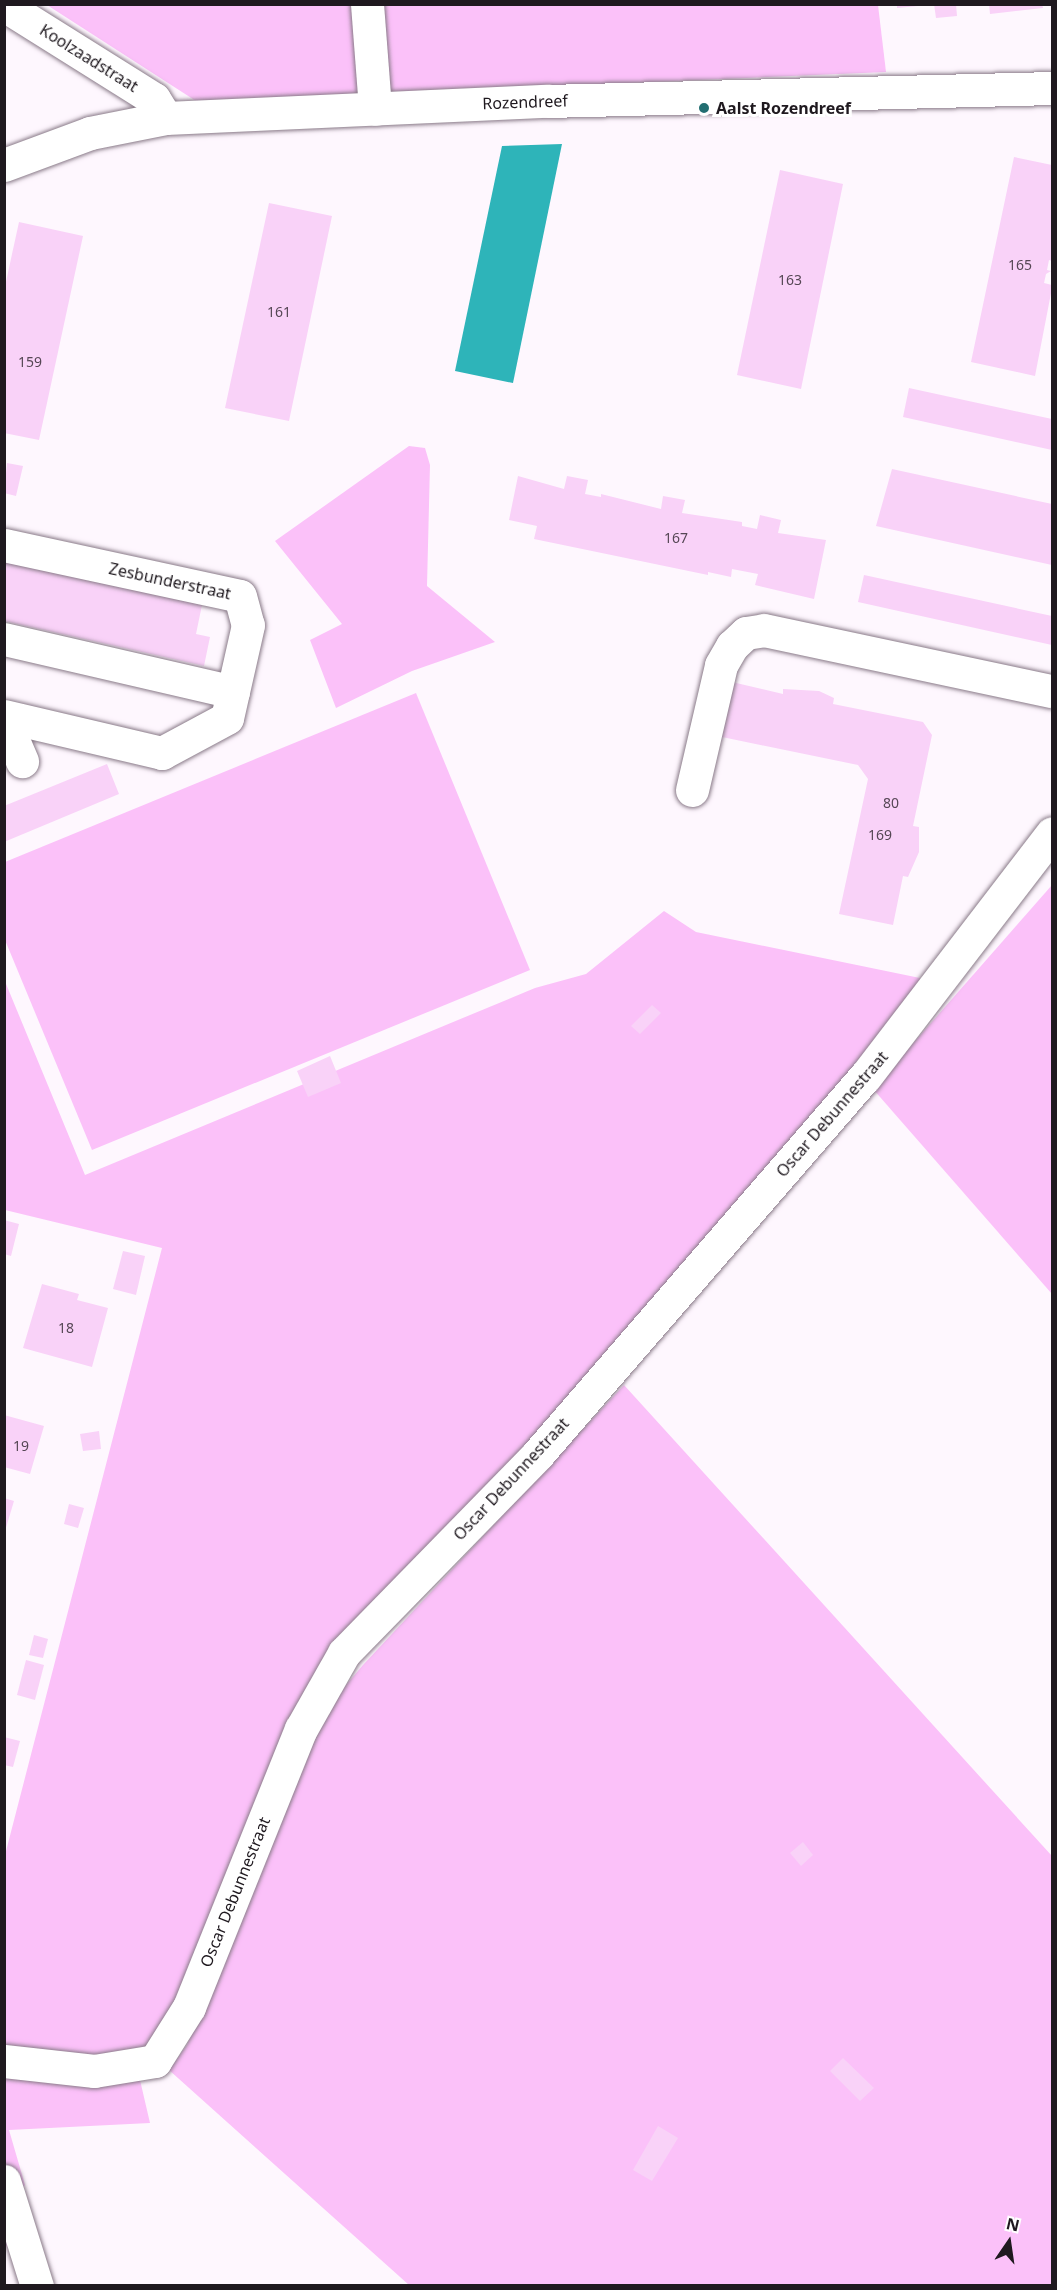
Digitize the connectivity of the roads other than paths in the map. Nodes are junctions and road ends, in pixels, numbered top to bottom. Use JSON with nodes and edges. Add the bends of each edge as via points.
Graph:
{"nodes":[{"id":1,"x":367,"y":4,"type":"edge"},
{"id":2,"x":4,"y":5,"type":"edge"},
{"id":3,"x":1053,"y":88,"type":"edge"},
{"id":4,"x":375,"y":109,"type":"junction"},
{"id":5,"x":166,"y":118,"type":"junction"},
{"id":6,"x":4,"y":165,"type":"edge"},
{"id":7,"x":4,"y":544,"type":"edge"},
{"id":8,"x":4,"y":639,"type":"edge"},
{"id":9,"x":1053,"y":691,"type":"edge"},
{"id":10,"x":233,"y":692,"type":"junction"},
{"id":11,"x":4,"y":717,"type":"edge"},
{"id":12,"x":22,"y":761,"type":"dead end"},
{"id":13,"x":692,"y":790,"type":"dead end"},
{"id":14,"x":1053,"y":833,"type":"edge"},
{"id":15,"x":4,"y":2061,"type":"edge"},
{"id":16,"x":4,"y":2181,"type":"edge"},
{"id":17,"x":37,"y":2286,"type":"edge"}],
"edges":[{"from":1,"to":4,"type":"street"},
{"from":2,"to":5,"type":"street","name":"Koolzaadstraat","via":[[154,99]]},
{"from":3,"to":4,"type":"street","name":"Rozendreef"},
{"from":4,"to":5,"type":"street","name":"Rozendreef"},
{"from":5,"to":6,"type":"street","name":"Rozendreef","via":[[90,133]]},
{"from":7,"to":10,"type":"street","name":"Zesbunderstraat","via":[[240,596],[248,625]]},
{"from":8,"to":10,"type":"street"},
{"from":9,"to":13,"type":"street","via":[[764,630],[746,633],[732,646],[721,665]]},
{"from":10,"to":11,"type":"street","name":"Zesbunderstraat","via":[[227,718],[162,753]]},
{"from":11,"to":12,"type":"street","name":"Zesbunderstraat"},
{"from":14,"to":15,"type":"street","name":"Oscar Debunnestraat","via":[[865,1077],[538,1454],[344,1653],[301,1729],[189,2007],[155,2061],[94,2071]]},
{"from":16,"to":17,"type":"street"}]}
